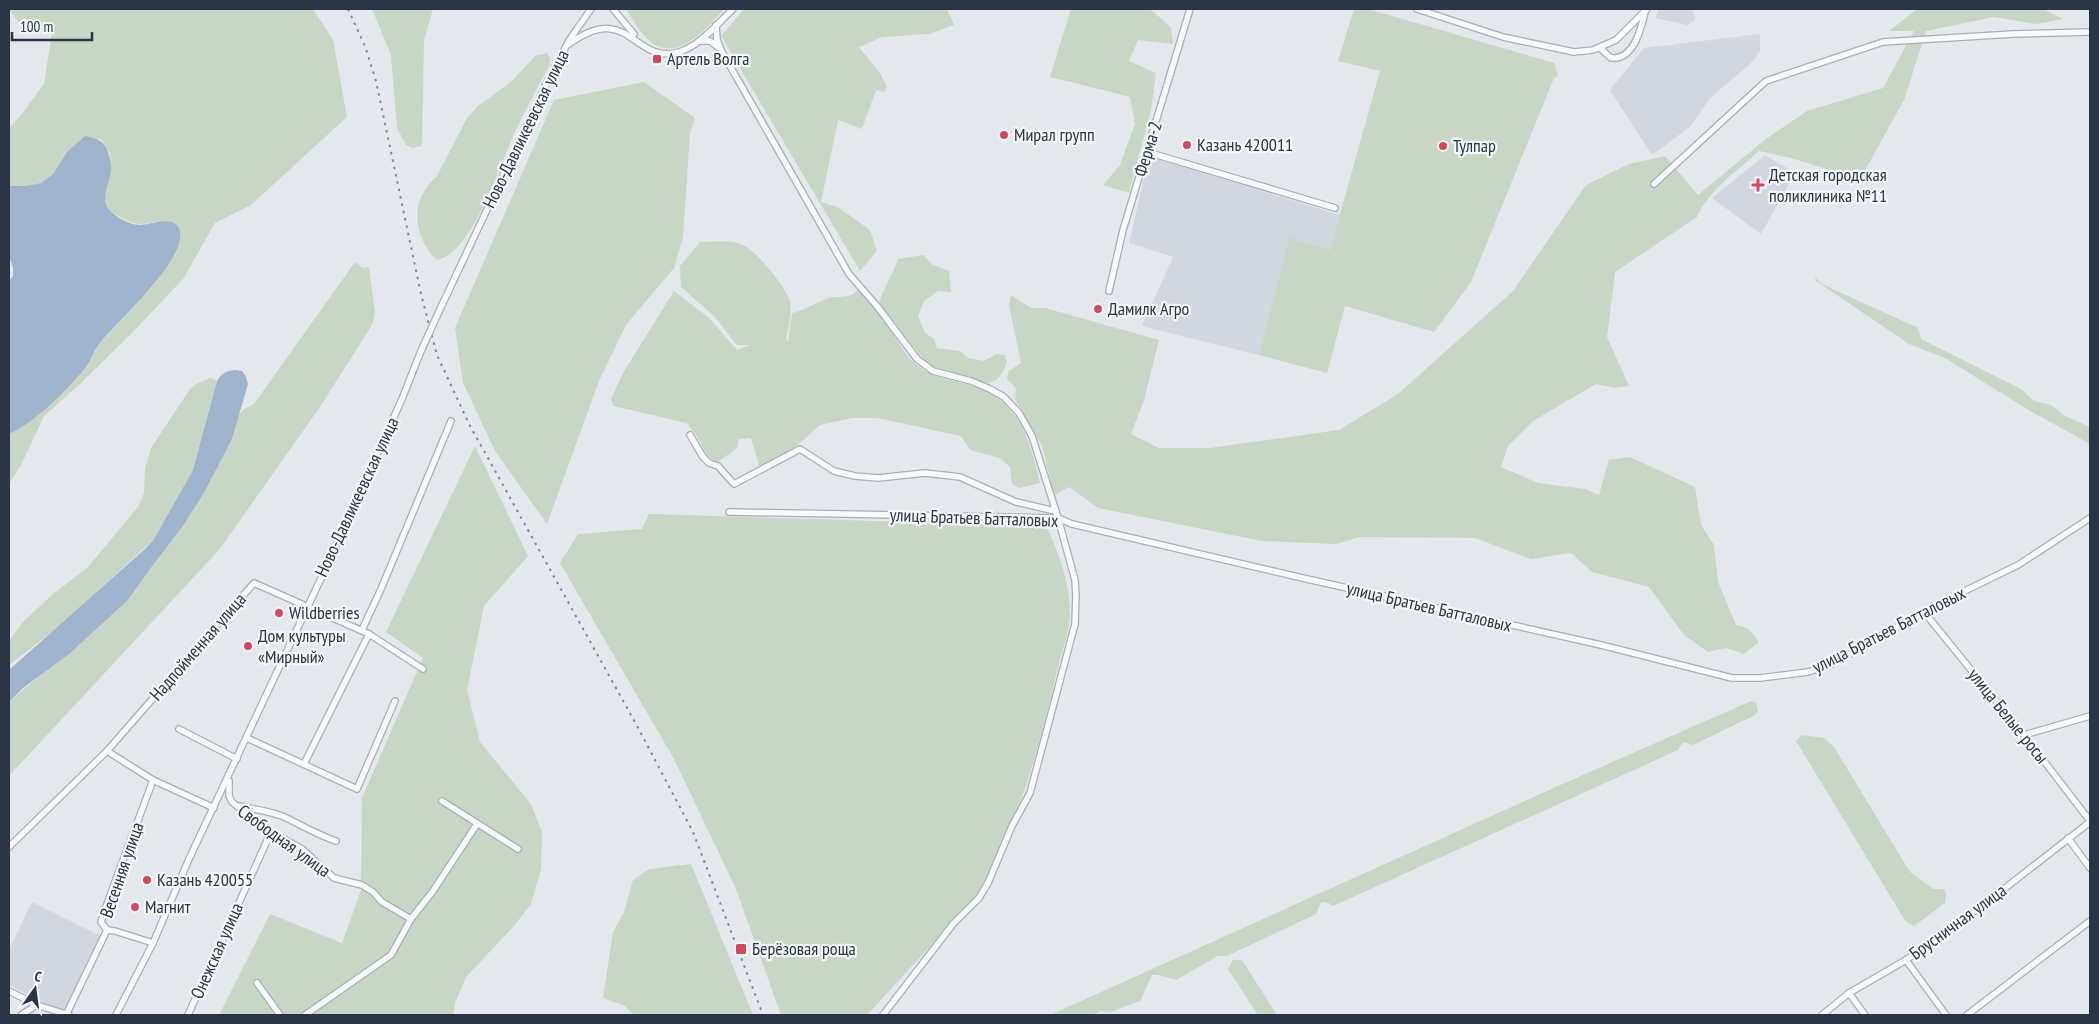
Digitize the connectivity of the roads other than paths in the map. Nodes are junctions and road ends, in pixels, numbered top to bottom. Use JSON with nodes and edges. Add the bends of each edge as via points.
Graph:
{"nodes":[{"id":1,"x":591,"y":9,"type":"edge"},
{"id":2,"x":613,"y":9,"type":"edge"},
{"id":3,"x":732,"y":9,"type":"edge"},
{"id":4,"x":1190,"y":9,"type":"edge"},
{"id":5,"x":1417,"y":9,"type":"edge"},
{"id":6,"x":1646,"y":10,"type":"edge"},
{"id":7,"x":716,"y":25,"type":"junction"},
{"id":8,"x":2090,"y":32,"type":"edge"},
{"id":9,"x":637,"y":38,"type":"junction"},
{"id":10,"x":698,"y":42,"type":"junction"},
{"id":11,"x":566,"y":47,"type":"junction"},
{"id":12,"x":1600,"y":48,"type":"junction"},
{"id":13,"x":722,"y":52,"type":"junction"},
{"id":14,"x":1147,"y":152,"type":"junction"},
{"id":15,"x":1654,"y":184,"type":"dead end"},
{"id":16,"x":1335,"y":208,"type":"dead end"},
{"id":17,"x":1109,"y":291,"type":"dead end"},
{"id":18,"x":451,"y":420,"type":"dead end"},
{"id":19,"x":690,"y":435,"type":"dead end"},
{"id":20,"x":1055,"y":511,"type":"junction"},
{"id":21,"x":729,"y":512,"type":"dead end"},
{"id":22,"x":1058,"y":518,"type":"junction"},
{"id":23,"x":2090,"y":518,"type":"edge"},
{"id":24,"x":307,"y":605,"type":"junction"},
{"id":25,"x":1924,"y":612,"type":"junction"},
{"id":26,"x":362,"y":630,"type":"junction"},
{"id":27,"x":369,"y":634,"type":"junction"},
{"id":28,"x":423,"y":669,"type":"dead end"},
{"id":29,"x":395,"y":701,"type":"dead end"},
{"id":30,"x":2090,"y":716,"type":"edge"},
{"id":31,"x":179,"y":729,"type":"dead end"},
{"id":32,"x":2024,"y":735,"type":"junction"},
{"id":33,"x":247,"y":738,"type":"junction"},
{"id":34,"x":107,"y":751,"type":"junction"},
{"id":35,"x":237,"y":759,"type":"junction"},
{"id":36,"x":304,"y":764,"type":"junction"},
{"id":37,"x":229,"y":776,"type":"junction"},
{"id":38,"x":153,"y":780,"type":"junction"},
{"id":39,"x":442,"y":801,"type":"dead end"},
{"id":40,"x":234,"y":804,"type":"junction"},
{"id":41,"x":216,"y":805,"type":"junction"},
{"id":42,"x":2090,"y":822,"type":"edge"},
{"id":43,"x":477,"y":824,"type":"junction"},
{"id":44,"x":271,"y":832,"type":"junction"},
{"id":45,"x":2068,"y":838,"type":"junction"},
{"id":46,"x":336,"y":841,"type":"dead end"},
{"id":47,"x":9,"y":847,"type":"edge"},
{"id":48,"x":518,"y":849,"type":"dead end"},
{"id":49,"x":2090,"y":868,"type":"edge"},
{"id":50,"x":411,"y":919,"type":"junction"},
{"id":51,"x":2090,"y":921,"type":"edge"},
{"id":52,"x":107,"y":930,"type":"junction"},
{"id":53,"x":153,"y":943,"type":"junction"},
{"id":54,"x":1906,"y":960,"type":"junction"},
{"id":55,"x":257,"y":983,"type":"dead end"},
{"id":56,"x":9,"y":991,"type":"edge"},
{"id":57,"x":1849,"y":993,"type":"junction"},
{"id":58,"x":37,"y":1004,"type":"junction"},
{"id":59,"x":69,"y":1014,"type":"edge"},
{"id":60,"x":21,"y":1015,"type":"edge"},
{"id":61,"x":116,"y":1015,"type":"edge"},
{"id":62,"x":188,"y":1015,"type":"edge"},
{"id":63,"x":280,"y":1015,"type":"edge"},
{"id":64,"x":305,"y":1015,"type":"edge"},
{"id":65,"x":883,"y":1015,"type":"edge"},
{"id":66,"x":1822,"y":1015,"type":"edge"},
{"id":67,"x":1865,"y":1015,"type":"edge"},
{"id":68,"x":1946,"y":1015,"type":"edge"},
{"id":69,"x":1968,"y":1015,"type":"edge"}],
"edges":[{"from":1,"to":11,"type":"street","name":"Ново-Давликеевская улица"},
{"from":2,"to":9,"type":"street"},
{"from":3,"to":7,"type":"street"},
{"from":4,"to":14,"type":"street","name":"Ферма-2"},
{"from":5,"to":12,"type":"street","via":[[1503,37],[1571,52]]},
{"from":6,"to":12,"type":"street","via":[[1616,40]]},
{"from":6,"to":12,"type":"street","via":[[1635,43],[1624,54],[1617,59],[1611,58]]},
{"from":7,"to":10,"type":"street"},
{"from":7,"to":13,"type":"street"},
{"from":8,"to":15,"type":"street","via":[[1883,42],[1766,81]]},
{"from":9,"to":10,"type":"street","via":[[651,49],[665,53],[679,52]]},
{"from":9,"to":11,"type":"street","via":[[606,24],[582,34]]},
{"from":10,"to":13,"type":"street","via":[[713,42]]},
{"from":11,"to":24,"type":"street","name":"Ново-Давликеевская улица","bridge":true,"via":[[526,124],[441,307]]},
{"from":13,"to":20,"type":"street","via":[[850,274],[917,360],[933,371],[990,389],[1004,397],[1019,413],[1032,436]]},
{"from":14,"to":16,"type":"street"},
{"from":14,"to":17,"type":"street","name":"Ферма-2"},
{"from":18,"to":26,"type":"street"},
{"from":19,"to":20,"type":"street","via":[[702,457],[718,466],[734,484],[800,449],[834,471],[878,478],[925,472],[960,477],[1016,502]]},
{"from":20,"to":22,"type":"street"},
{"from":21,"to":22,"type":"street","name":"улица Братьев Батталовых"},
{"from":22,"to":25,"type":"street","name":"улица Братьев Батталовых","via":[[1072,524],[1732,678],[1808,672],[1832,664]]},
{"from":22,"to":65,"type":"street","via":[[1075,580],[1075,624],[1030,793],[985,890],[953,924]]},
{"from":23,"to":25,"type":"street","name":"улица Братьев Батталовых","via":[[2018,565]]},
{"from":24,"to":26,"type":"street","name":"Надпойменная улица"},
{"from":24,"to":33,"type":"street","name":"Ново-Давликеевская улица"},
{"from":24,"to":34,"type":"street","name":"Надпойменная улица","via":[[254,583]]},
{"from":25,"to":32,"type":"street","name":"улица Белые росы"},
{"from":26,"to":27,"type":"street","name":"Надпойменная улица"},
{"from":27,"to":28,"type":"street","name":"Надпойменная улица"},
{"from":27,"to":36,"type":"street"},
{"from":29,"to":36,"type":"street","via":[[357,789]]},
{"from":30,"to":32,"type":"street"},
{"from":31,"to":35,"type":"street"},
{"from":32,"to":42,"type":"street","name":"улица Белые росы"},
{"from":33,"to":35,"type":"street","name":"Ново-Давликеевская улица"},
{"from":33,"to":36,"type":"street"},
{"from":34,"to":38,"type":"street","name":"Свободная улица"},
{"from":34,"to":47,"type":"street","name":"Надпойменная улица"},
{"from":35,"to":37,"type":"street","name":"Ново-Давликеевская улица"},
{"from":37,"to":40,"type":"street","name":"Свободная улица","via":[[228,790]]},
{"from":37,"to":41,"type":"street","name":"Ново-Давликеевская улица"},
{"from":38,"to":41,"type":"street","name":"Свободная улица"},
{"from":38,"to":52,"type":"street","name":"Весенняя улица","via":[[101,922]]},
{"from":39,"to":43,"type":"street"},
{"from":40,"to":41,"type":"street","via":[[226,801]]},
{"from":40,"to":44,"type":"street","name":"Свободная улица"},
{"from":40,"to":46,"type":"street","via":[[276,814]]},
{"from":41,"to":53,"type":"street","name":"Ново-Давликеевская улица"},
{"from":42,"to":45,"type":"street","name":"Брусничная улица"},
{"from":43,"to":48,"type":"street"},
{"from":43,"to":50,"type":"street"},
{"from":44,"to":50,"type":"street","name":"Свободная улица","via":[[302,849],[334,878],[362,886]]},
{"from":44,"to":62,"type":"street","name":"Онежская улица"},
{"from":45,"to":49,"type":"street"},
{"from":45,"to":54,"type":"street","name":"Брусничная улица"},
{"from":50,"to":64,"type":"street","via":[[391,955]]},
{"from":51,"to":69,"type":"street"},
{"from":52,"to":53,"type":"street"},
{"from":52,"to":59,"type":"street","name":"Весенняя улица"},
{"from":53,"to":61,"type":"street","name":"Ново-Давликеевская улица"},
{"from":54,"to":57,"type":"street","name":"Брусничная улица"},
{"from":54,"to":68,"type":"street"},
{"from":55,"to":63,"type":"street"},
{"from":56,"to":58,"type":"street"},
{"from":57,"to":66,"type":"street","name":"Брусничная улица"},
{"from":57,"to":67,"type":"street"},
{"from":58,"to":59,"type":"street"},
{"from":58,"to":60,"type":"street"}]}
